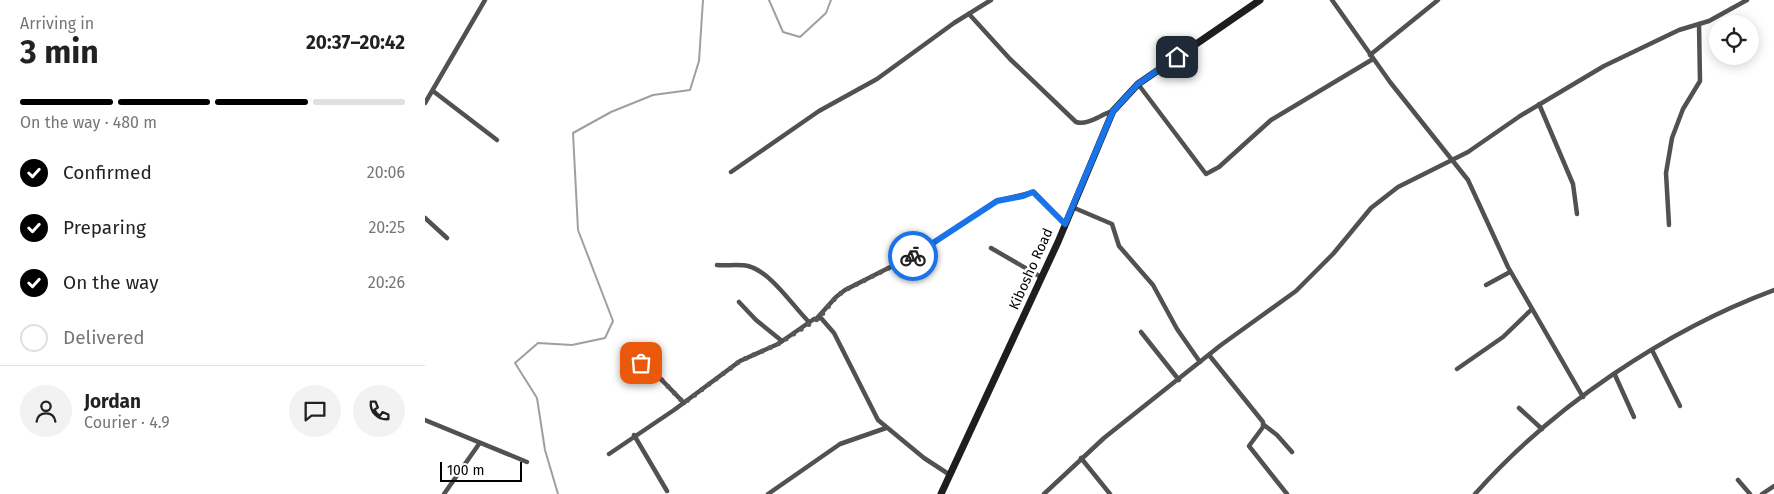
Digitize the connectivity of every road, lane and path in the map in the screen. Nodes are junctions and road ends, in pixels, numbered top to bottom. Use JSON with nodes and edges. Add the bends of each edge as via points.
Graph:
{"nodes":[{"id":1,"x":485,"y":0,"type":"edge"},
{"id":2,"x":991,"y":0,"type":"edge"},
{"id":3,"x":1331,"y":0,"type":"edge"},
{"id":4,"x":1438,"y":0,"type":"edge"},
{"id":5,"x":1747,"y":0,"type":"edge"},
{"id":6,"x":1258,"y":1,"type":"edge"},
{"id":7,"x":969,"y":14,"type":"junction"},
{"id":8,"x":1699,"y":24,"type":"junction"},
{"id":9,"x":1371,"y":57,"type":"junction"},
{"id":10,"x":1138,"y":84,"type":"junction"},
{"id":11,"x":433,"y":91,"type":"junction"},
{"id":12,"x":425,"y":103,"type":"edge"},
{"id":13,"x":1539,"y":104,"type":"junction"},
{"id":14,"x":1113,"y":111,"type":"junction"},
{"id":15,"x":497,"y":140,"type":"dead end"},
{"id":16,"x":1454,"y":160,"type":"junction"},
{"id":17,"x":731,"y":172,"type":"dead end"},
{"id":18,"x":1072,"y":207,"type":"junction"},
{"id":19,"x":1577,"y":214,"type":"dead end"},
{"id":20,"x":425,"y":218,"type":"edge"},
{"id":21,"x":1065,"y":224,"type":"junction"},
{"id":22,"x":1669,"y":225,"type":"dead end"},
{"id":23,"x":447,"y":238,"type":"dead end"},
{"id":24,"x":991,"y":248,"type":"dead end"},
{"id":25,"x":717,"y":265,"type":"dead end"},
{"id":26,"x":1510,"y":272,"type":"junction"},
{"id":27,"x":1041,"y":277,"type":"junction"},
{"id":28,"x":1485,"y":285,"type":"dead end"},
{"id":29,"x":1774,"y":290,"type":"edge"},
{"id":30,"x":739,"y":302,"type":"dead end"},
{"id":31,"x":1532,"y":309,"type":"junction"},
{"id":32,"x":819,"y":318,"type":"junction"},
{"id":33,"x":809,"y":322,"type":"junction"},
{"id":34,"x":1141,"y":332,"type":"dead end"},
{"id":35,"x":782,"y":341,"type":"junction"},
{"id":36,"x":1652,"y":350,"type":"junction"},
{"id":37,"x":1209,"y":355,"type":"junction"},
{"id":38,"x":1200,"y":362,"type":"junction"},
{"id":39,"x":641,"y":363,"type":"dead end"},
{"id":40,"x":1457,"y":370,"type":"dead end"},
{"id":41,"x":1615,"y":375,"type":"junction"},
{"id":42,"x":1179,"y":380,"type":"junction"},
{"id":43,"x":1583,"y":397,"type":"junction"},
{"id":44,"x":684,"y":403,"type":"junction"},
{"id":45,"x":1680,"y":406,"type":"dead end"},
{"id":46,"x":1519,"y":408,"type":"dead end"},
{"id":47,"x":1634,"y":417,"type":"dead end"},
{"id":48,"x":425,"y":420,"type":"edge"},
{"id":49,"x":1264,"y":425,"type":"junction"},
{"id":50,"x":886,"y":428,"type":"junction"},
{"id":51,"x":1542,"y":429,"type":"junction"},
{"id":52,"x":634,"y":435,"type":"junction"},
{"id":53,"x":479,"y":444,"type":"junction"},
{"id":54,"x":1292,"y":452,"type":"dead end"},
{"id":55,"x":609,"y":454,"type":"dead end"},
{"id":56,"x":1081,"y":458,"type":"junction"},
{"id":57,"x":527,"y":462,"type":"dead end"},
{"id":58,"x":950,"y":475,"type":"junction"},
{"id":59,"x":1738,"y":480,"type":"dead end"},
{"id":60,"x":1774,"y":486,"type":"edge"},
{"id":61,"x":667,"y":491,"type":"dead end"},
{"id":62,"x":444,"y":494,"type":"edge"},
{"id":63,"x":768,"y":494,"type":"edge"},
{"id":64,"x":941,"y":494,"type":"edge"},
{"id":65,"x":1044,"y":494,"type":"edge"},
{"id":66,"x":1109,"y":494,"type":"edge"},
{"id":67,"x":1287,"y":494,"type":"edge"},
{"id":68,"x":1475,"y":494,"type":"edge"},
{"id":69,"x":1750,"y":494,"type":"edge"},
{"id":70,"x":1761,"y":494,"type":"edge"}],
"edges":[{"from":1,"to":11,"type":"street"},
{"from":2,"to":7,"type":"street"},
{"from":3,"to":9,"type":"street"},
{"from":4,"to":9,"type":"street"},
{"from":5,"to":8,"type":"street"},
{"from":6,"to":10,"type":"street","name":"Kibosho Road"},
{"from":7,"to":14,"type":"street","via":[[1010,59],[1076,122],[1087,123]]},
{"from":7,"to":17,"type":"street","via":[[877,79],[819,110]]},
{"from":8,"to":13,"type":"street","via":[[1679,30],[1604,66]]},
{"from":8,"to":22,"type":"street","via":[[1699,81],[1672,138],[1667,173]]},
{"from":9,"to":10,"type":"street","via":[[1271,120],[1219,167],[1206,174]]},
{"from":9,"to":16,"type":"street"},
{"from":10,"to":14,"type":"street","name":"Kibosho Road"},
{"from":11,"to":12,"type":"street"},
{"from":11,"to":15,"type":"street"},
{"from":13,"to":16,"type":"street"},
{"from":13,"to":19,"type":"street","via":[[1573,184]]},
{"from":14,"to":18,"type":"street","name":"Kibosho Road"},
{"from":16,"to":26,"type":"street","via":[[1473,188],[1490,233]]},
{"from":16,"to":37,"type":"street","via":[[1386,196],[1371,208],[1333,254],[1296,291]]},
{"from":18,"to":21,"type":"street","name":"Kibosho Road"},
{"from":18,"to":38,"type":"street","via":[[1112,224],[1119,246],[1153,285]]},
{"from":20,"to":23,"type":"street"},
{"from":21,"to":27,"type":"street","name":"Kibosho Road"},
{"from":21,"to":32,"type":"street","via":[[1034,192],[997,201],[922,251],[845,290]]},
{"from":24,"to":27,"type":"street"},
{"from":25,"to":33,"type":"street","via":[[756,269]]},
{"from":26,"to":28,"type":"street"},
{"from":26,"to":31,"type":"street"},
{"from":27,"to":58,"type":"street","name":"Kibosho Road"},
{"from":29,"to":36,"type":"street","via":[[1701,321]]},
{"from":30,"to":35,"type":"street"},
{"from":31,"to":40,"type":"street","via":[[1498,341]]},
{"from":31,"to":43,"type":"street"},
{"from":32,"to":33,"type":"street"},
{"from":32,"to":50,"type":"street","via":[[825,320],[834,333],[875,414]]},
{"from":33,"to":35,"type":"street"},
{"from":34,"to":42,"type":"street"},
{"from":35,"to":44,"type":"street","via":[[740,361]]},
{"from":36,"to":41,"type":"street"},
{"from":36,"to":45,"type":"street"},
{"from":37,"to":38,"type":"street"},
{"from":37,"to":49,"type":"street"},
{"from":38,"to":42,"type":"street"},
{"from":39,"to":44,"type":"street"},
{"from":41,"to":43,"type":"street"},
{"from":41,"to":47,"type":"street"},
{"from":42,"to":56,"type":"street"},
{"from":43,"to":51,"type":"street"},
{"from":44,"to":52,"type":"street"},
{"from":46,"to":51,"type":"street"},
{"from":48,"to":53,"type":"street"},
{"from":49,"to":54,"type":"street"},
{"from":49,"to":67,"type":"street","via":[[1249,446]]},
{"from":50,"to":58,"type":"street"},
{"from":50,"to":63,"type":"street","via":[[840,444]]},
{"from":51,"to":68,"type":"street"},
{"from":52,"to":55,"type":"street"},
{"from":52,"to":61,"type":"street"},
{"from":53,"to":57,"type":"street"},
{"from":53,"to":62,"type":"street"},
{"from":56,"to":65,"type":"street"},
{"from":56,"to":66,"type":"street"},
{"from":58,"to":64,"type":"street","name":"Kibosho Road"},
{"from":59,"to":69,"type":"street"},
{"from":60,"to":70,"type":"street"}]}
